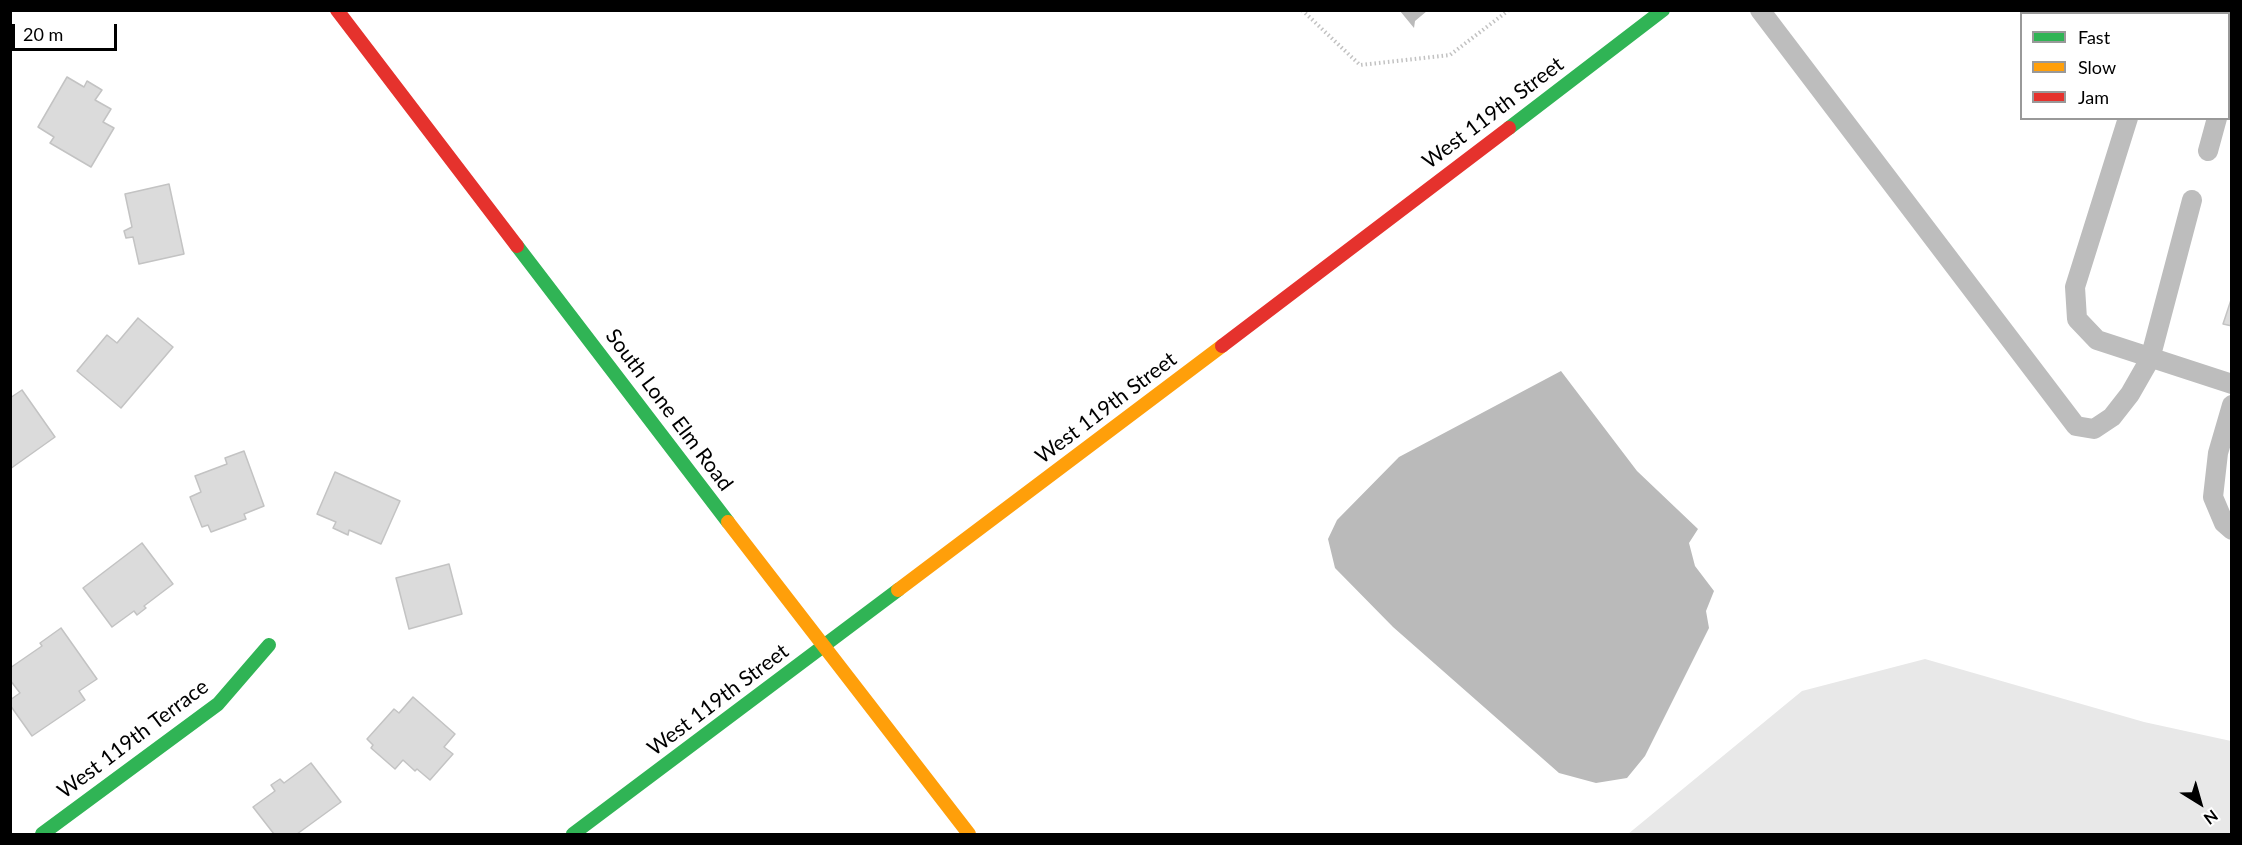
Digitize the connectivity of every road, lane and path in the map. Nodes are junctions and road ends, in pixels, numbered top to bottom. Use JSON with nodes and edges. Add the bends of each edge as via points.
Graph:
{"nodes":[{"id":1,"x":338,"y":10,"type":"edge"},
{"id":2,"x":1302,"y":10,"type":"edge"},
{"id":3,"x":1509,"y":10,"type":"edge"},
{"id":4,"x":1663,"y":10,"type":"edge"},
{"id":5,"x":1760,"y":10,"type":"edge"},
{"id":6,"x":2127,"y":120,"type":"edge"},
{"id":7,"x":2216,"y":120,"type":"edge"},
{"id":8,"x":2208,"y":151,"type":"dead end"},
{"id":9,"x":2192,"y":200,"type":"dead end"},
{"id":10,"x":2150,"y":359,"type":"junction"},
{"id":11,"x":2232,"y":384,"type":"edge"},
{"id":12,"x":2232,"y":405,"type":"edge"},
{"id":13,"x":2232,"y":530,"type":"edge"},
{"id":14,"x":268,"y":645,"type":"dead end"},
{"id":15,"x":823,"y":647,"type":"junction"},
{"id":16,"x":42,"y":834,"type":"edge"},
{"id":17,"x":573,"y":834,"type":"edge"},
{"id":18,"x":969,"y":834,"type":"edge"}],
"edges":[{"from":1,"to":15,"type":"main road","name":"South Lone Elm Road"},
{"from":2,"to":3,"type":"path","via":[[1360,65],[1450,55]]},
{"from":4,"to":15,"type":"main road","name":"West 119th Street"},
{"from":5,"to":10,"type":"lane","via":[[2076,426],[2094,429],[2112,417]]},
{"from":6,"to":10,"type":"lane","via":[[2075,287],[2077,319],[2097,340]]},
{"from":7,"to":8,"type":"lane"},
{"from":9,"to":10,"type":"lane"},
{"from":10,"to":11,"type":"lane"},
{"from":12,"to":13,"type":"lane","via":[[2218,453],[2213,497],[2224,523]]},
{"from":14,"to":16,"type":"main road","name":"West 119th Terrace","via":[[218,704]]},
{"from":15,"to":17,"type":"main road","name":"West 119th Street"},
{"from":15,"to":18,"type":"main road","name":"South Lone Elm Road"}]}
